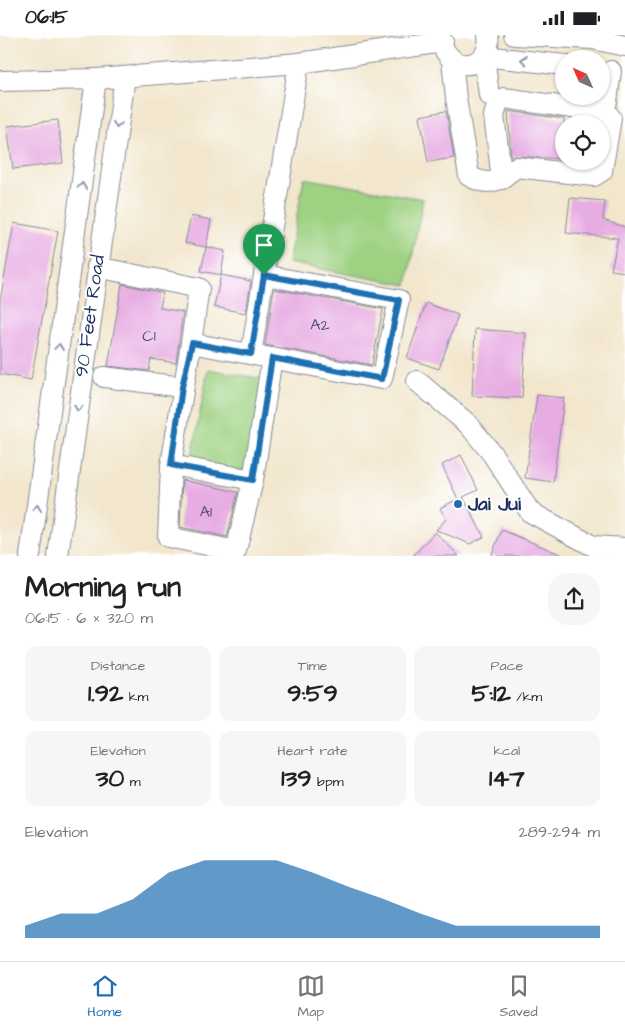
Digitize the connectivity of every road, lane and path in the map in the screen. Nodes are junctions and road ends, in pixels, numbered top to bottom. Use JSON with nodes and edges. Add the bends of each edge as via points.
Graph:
{"nodes":[{"id":1,"x":488,"y":35,"type":"edge"},
{"id":2,"x":514,"y":35,"type":"edge"},
{"id":3,"x":444,"y":39,"type":"edge"},
{"id":4,"x":625,"y":46,"type":"edge"},
{"id":5,"x":484,"y":56,"type":"junction"},
{"id":6,"x":452,"y":60,"type":"junction"},
{"id":7,"x":299,"y":63,"type":"junction"},
{"id":8,"x":555,"y":64,"type":"edge"},
{"id":9,"x":615,"y":71,"type":"edge"},
{"id":10,"x":125,"y":77,"type":"junction"},
{"id":11,"x":96,"y":79,"type":"junction"},
{"id":12,"x":0,"y":81,"type":"edge"},
{"id":13,"x":489,"y":95,"type":"dead end"},
{"id":14,"x":611,"y":102,"type":"dead end"},
{"id":15,"x":502,"y":179,"type":"junction"},
{"id":16,"x":77,"y":219,"type":"junction"},
{"id":17,"x":103,"y":223,"type":"junction"},
{"id":18,"x":97,"y":267,"type":"junction"},
{"id":19,"x":264,"y":275,"type":"junction"},
{"id":20,"x":192,"y":343,"type":"junction"},
{"id":21,"x":251,"y":354,"type":"junction"},
{"id":22,"x":272,"y":358,"type":"junction"},
{"id":23,"x":104,"y":377,"type":"dead end"},
{"id":24,"x":417,"y":381,"type":"dead end"},
{"id":25,"x":182,"y":387,"type":"junction"},
{"id":26,"x":171,"y":465,"type":"junction"},
{"id":27,"x":253,"y":480,"type":"junction"},
{"id":28,"x":625,"y":549,"type":"edge"},
{"id":29,"x":592,"y":551,"type":"edge"},
{"id":30,"x":30,"y":556,"type":"edge"},
{"id":31,"x":58,"y":556,"type":"edge"}],
"edges":[{"from":1,"to":5,"type":"street","via":[[490,43]]},
{"from":2,"to":4,"type":"street","via":[[593,39]]},
{"from":3,"to":6,"type":"street","via":[[444,49]]},
{"from":3,"to":7,"type":"street"},
{"from":5,"to":6,"type":"street","via":[[470,65]]},
{"from":8,"to":5,"type":"street","one_way":true},
{"from":5,"to":13,"type":"street"},
{"from":6,"to":15,"type":"street","via":[[468,176],[482,183]]},
{"from":7,"to":10,"type":"street"},
{"from":7,"to":19,"type":"street"},
{"from":9,"to":14,"type":"street"},
{"from":10,"to":11,"type":"street"},
{"from":10,"to":17,"type":"street","name":"90 Feet Road","one_way":true},
{"from":11,"to":12,"type":"street"},
{"from":16,"to":11,"type":"street","name":"90 Feet Road","one_way":true},
{"from":15,"to":15,"type":"street","via":[[516,167],[594,176],[602,171],[611,118],[607,113],[504,98],[498,101],[494,116]]},
{"from":16,"to":17,"type":"street"},
{"from":30,"to":16,"type":"street","name":"90 Feet Road","one_way":true},
{"from":17,"to":18,"type":"street","name":"90 Feet Road"},
{"from":18,"to":20,"type":"street","via":[[199,288]]},
{"from":18,"to":31,"type":"street","name":"90 Feet Road","one_way":true},
{"from":19,"to":21,"type":"street"},
{"from":19,"to":22,"type":"street","via":[[399,300],[382,379]]},
{"from":20,"to":21,"type":"street"},
{"from":20,"to":25,"type":"street"},
{"from":21,"to":22,"type":"street"},
{"from":22,"to":27,"type":"street"},
{"from":23,"to":25,"type":"street"},
{"from":24,"to":29,"type":"street","via":[[468,425],[493,455],[530,512]]},
{"from":25,"to":26,"type":"street"},
{"from":26,"to":27,"type":"street"},
{"from":26,"to":27,"type":"street","via":[[168,537],[236,551]]},
{"from":28,"to":29,"type":"street"}]}
